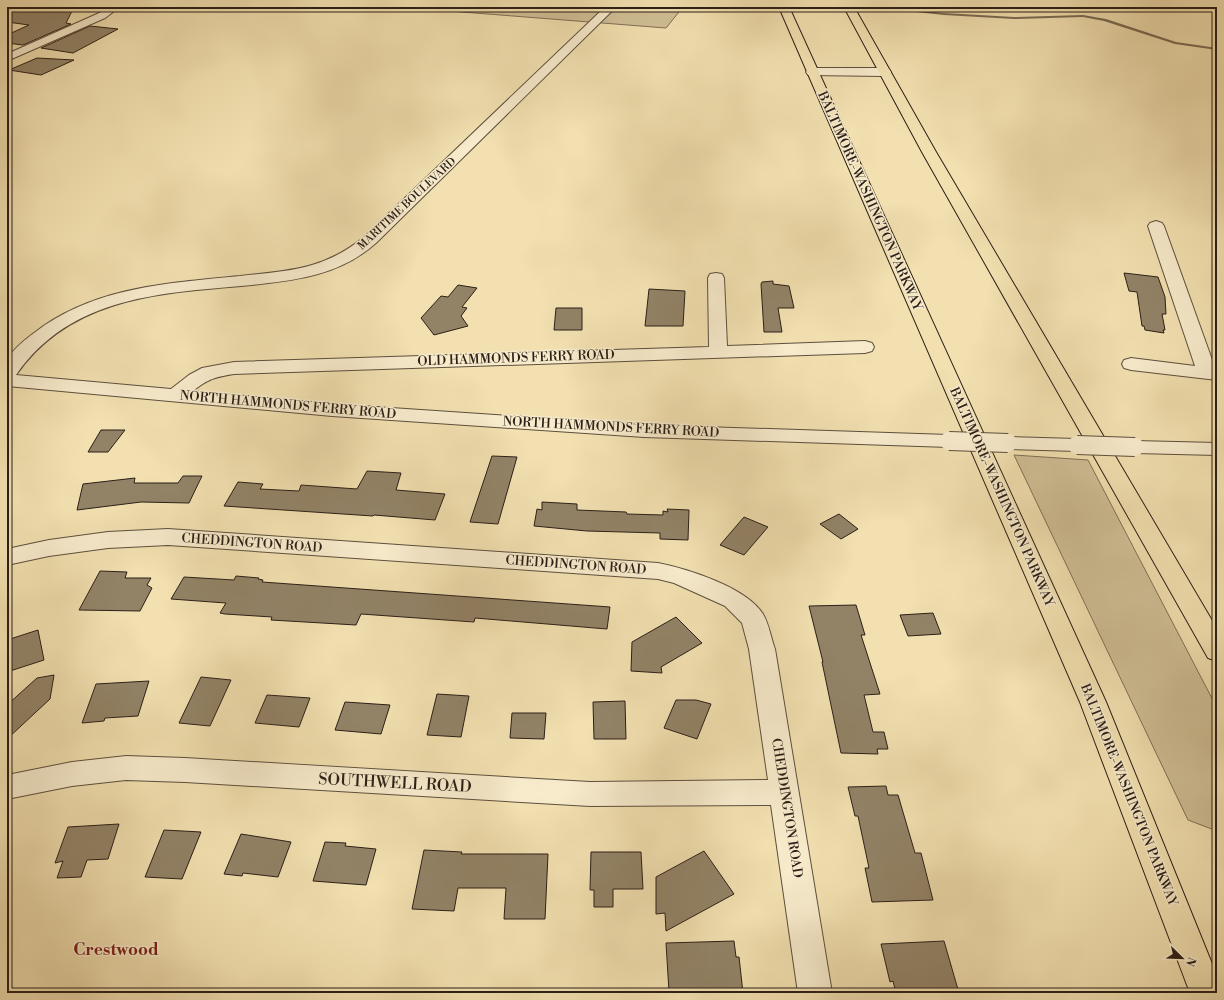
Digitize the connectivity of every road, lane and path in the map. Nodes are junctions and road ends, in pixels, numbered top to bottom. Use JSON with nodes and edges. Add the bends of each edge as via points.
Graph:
{"nodes":[{"id":1,"x":612,"y":7,"type":"edge"},
{"id":2,"x":784,"y":7,"type":"edge"},
{"id":3,"x":849,"y":7,"type":"edge"},
{"id":4,"x":108,"y":8,"type":"edge"},
{"id":5,"x":10,"y":55,"type":"edge"},
{"id":6,"x":812,"y":72,"type":"junction"},
{"id":7,"x":885,"y":72,"type":"junction"},
{"id":8,"x":1156,"y":226,"type":"dead end"},
{"id":9,"x":716,"y":278,"type":"dead end"},
{"id":10,"x":865,"y":347,"type":"dead end"},
{"id":11,"x":718,"y":352,"type":"junction"},
{"id":12,"x":1130,"y":364,"type":"dead end"},
{"id":13,"x":1212,"y":373,"type":"edge"},
{"id":14,"x":7,"y":374,"type":"edge"},
{"id":15,"x":7,"y":380,"type":"edge"},
{"id":16,"x":175,"y":396,"type":"junction"},
{"id":17,"x":1217,"y":449,"type":"edge"},
{"id":18,"x":7,"y":557,"type":"edge"},
{"id":19,"x":1217,"y":651,"type":"edge"},
{"id":20,"x":7,"y":787,"type":"edge"},
{"id":21,"x":785,"y":792,"type":"junction"},
{"id":22,"x":815,"y":993,"type":"edge"},
{"id":23,"x":1207,"y":993,"type":"edge"}],
"edges":[{"from":1,"to":14,"type":"street","name":"MARITIME BOULEVARD","via":[[352,255],[308,272],[126,295],[100,302],[73,313],[53,326],[29,346]]},
{"from":2,"to":6,"type":"highway","name":"BALTIMORE-WASHINGTON PARKWAY"},
{"from":3,"to":7,"type":"highway"},
{"from":4,"to":5,"type":"street","via":[[108,12],[101,16]]},
{"from":6,"to":7,"type":"street"},
{"from":6,"to":23,"type":"highway","name":"BALTIMORE-WASHINGTON PARKWAY","via":[[1093,702]]},
{"from":7,"to":19,"type":"highway"},
{"from":8,"to":13,"type":"street"},
{"from":9,"to":11,"type":"street"},
{"from":10,"to":11,"type":"street","name":"OLD HAMMONDS FERRY ROAD"},
{"from":11,"to":16,"type":"street","name":"OLD HAMMONDS FERRY ROAD","via":[[234,368],[209,372]]},
{"from":12,"to":13,"type":"street"},
{"from":15,"to":16,"type":"street","name":"NORTH HAMMONDS FERRY ROAD"},
{"from":16,"to":17,"type":"street","name":"NORTH HAMMONDS FERRY ROAD","bridge":true,"via":[[339,410],[644,430]]},
{"from":18,"to":21,"type":"street","name":"CHEDDINGTON ROAD","via":[[108,540],[168,537],[658,571],[680,576],[734,600],[753,619],[762,649]]},
{"from":20,"to":21,"type":"street","name":"SOUTHWELL ROAD","via":[[72,774],[126,768],[590,794]]},
{"from":21,"to":22,"type":"street","name":"CHEDDINGTON ROAD"}]}
